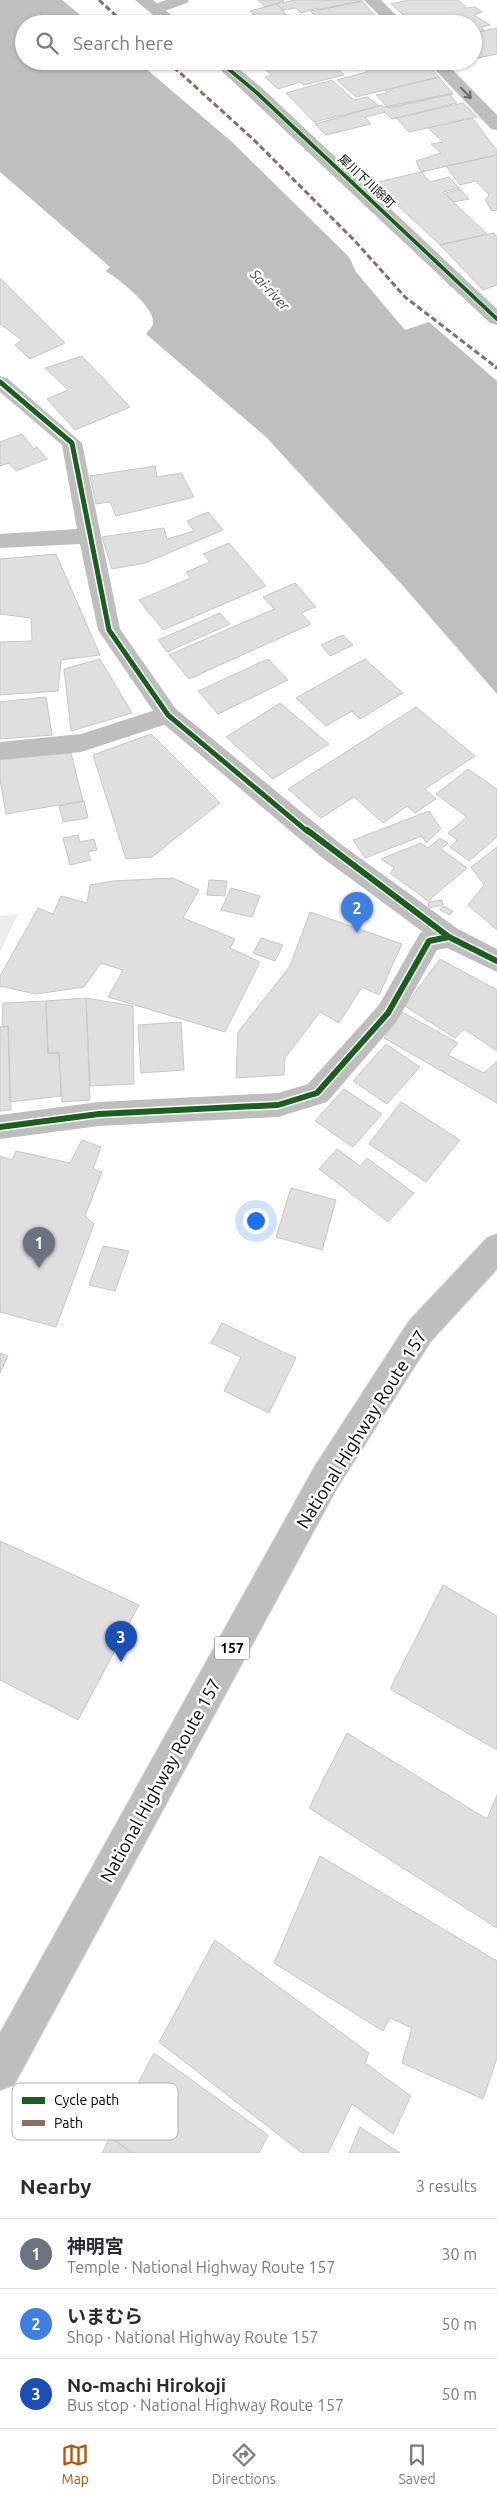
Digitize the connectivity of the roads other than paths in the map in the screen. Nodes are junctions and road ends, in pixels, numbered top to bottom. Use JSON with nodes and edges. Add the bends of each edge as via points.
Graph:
{"nodes":[{"id":1,"x":181,"y":0,"type":"edge"},
{"id":2,"x":372,"y":0,"type":"edge"},
{"id":3,"x":150,"y":4,"type":"edge"},
{"id":4,"x":163,"y":15,"type":"edge"},
{"id":5,"x":388,"y":15,"type":"edge"},
{"id":6,"x":230,"y":70,"type":"edge"},
{"id":7,"x":444,"y":70,"type":"edge"},
{"id":8,"x":497,"y":125,"type":"edge"},
{"id":9,"x":497,"y":319,"type":"edge"},
{"id":10,"x":0,"y":382,"type":"edge"},
{"id":11,"x":89,"y":536,"type":"junction"},
{"id":12,"x":0,"y":541,"type":"edge"},
{"id":13,"x":168,"y":715,"type":"junction"},
{"id":14,"x":0,"y":751,"type":"edge"},
{"id":15,"x":449,"y":937,"type":"junction"},
{"id":16,"x":497,"y":961,"type":"edge"},
{"id":17,"x":0,"y":1127,"type":"edge"},
{"id":18,"x":497,"y":1248,"type":"edge"},
{"id":19,"x":0,"y":2072,"type":"edge"}],
"edges":[{"from":1,"to":3,"type":"main road"},
{"from":2,"to":5,"type":"main road"},
{"from":3,"to":4,"type":"main road"},
{"from":6,"to":9,"type":"main road","name":"犀川下川除町"},
{"from":7,"to":8,"type":"main road","one_way":true},
{"from":10,"to":11,"type":"main road","via":[[72,443]]},
{"from":11,"to":12,"type":"main road"},
{"from":11,"to":13,"type":"main road","via":[[109,630]]},
{"from":13,"to":14,"type":"main road","via":[[81,743]]},
{"from":13,"to":15,"type":"main road","via":[[329,849]]},
{"from":15,"to":16,"type":"main road"},
{"from":15,"to":17,"type":"main road","via":[[429,941],[388,1013],[317,1094],[278,1105],[100,1114]]},
{"from":18,"to":19,"type":"main road","name":"National Highway Route 157","number":"157","via":[[420,1331],[326,1477]]}]}
